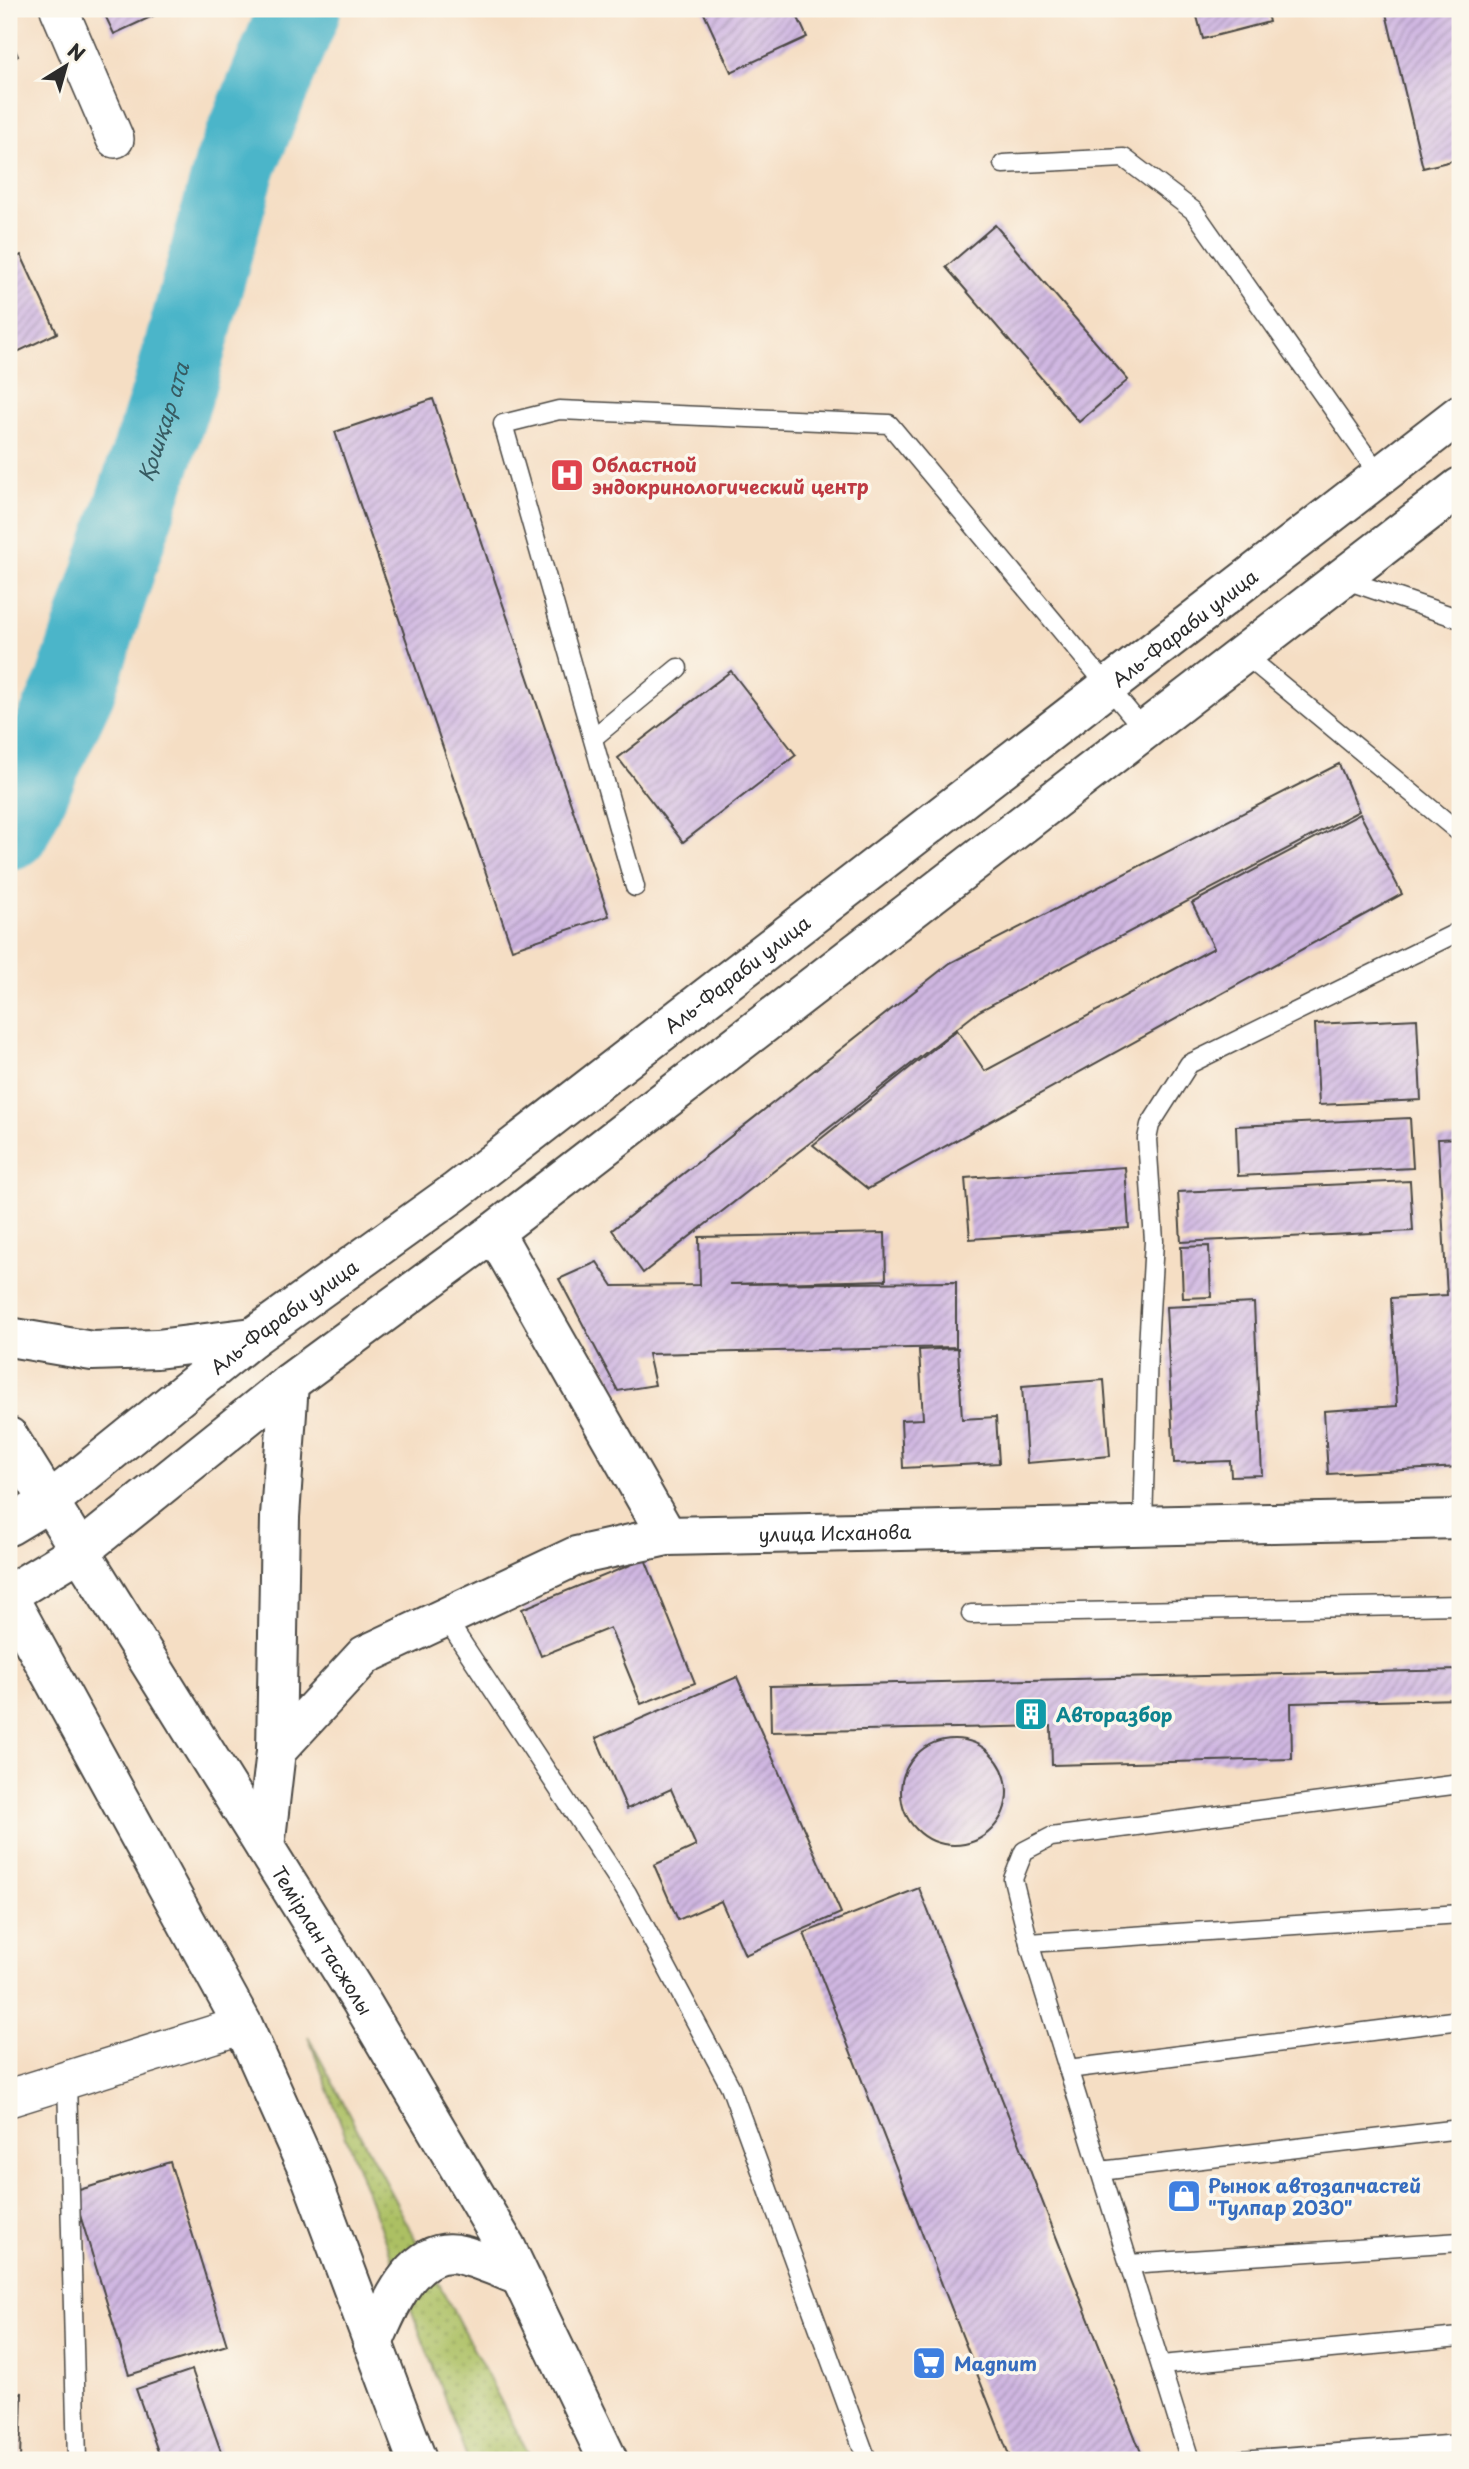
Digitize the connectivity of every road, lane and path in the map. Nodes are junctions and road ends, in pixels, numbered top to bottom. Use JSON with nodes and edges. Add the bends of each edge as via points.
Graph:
{"nodes":[{"id":1,"x":59,"y":9,"type":"edge"},
{"id":2,"x":115,"y":139,"type":"dead end"},
{"id":3,"x":1003,"y":164,"type":"dead end"},
{"id":4,"x":1460,"y":414,"type":"edge"},
{"id":5,"x":1380,"y":476,"type":"junction"},
{"id":6,"x":1460,"y":488,"type":"edge"},
{"id":7,"x":1343,"y":579,"type":"junction"},
{"id":8,"x":1460,"y":619,"type":"edge"},
{"id":9,"x":1244,"y":654,"type":"junction"},
{"id":10,"x":678,"y":668,"type":"dead end"},
{"id":11,"x":1107,"y":688,"type":"junction"},
{"id":12,"x":1145,"y":731,"type":"junction"},
{"id":13,"x":593,"y":738,"type":"junction"},
{"id":14,"x":1460,"y":834,"type":"edge"},
{"id":15,"x":635,"y":887,"type":"dead end"},
{"id":16,"x":1460,"y":931,"type":"edge"},
{"id":17,"x":494,"y":1232,"type":"junction"},
{"id":18,"x":9,"y":1336,"type":"edge"},
{"id":19,"x":253,"y":1337,"type":"junction"},
{"id":20,"x":289,"y":1383,"type":"junction"},
{"id":21,"x":9,"y":1437,"type":"edge"},
{"id":22,"x":49,"y":1502,"type":"junction"},
{"id":23,"x":1460,"y":1519,"type":"edge"},
{"id":24,"x":1143,"y":1525,"type":"junction"},
{"id":25,"x":9,"y":1526,"type":"edge"},
{"id":26,"x":667,"y":1536,"type":"junction"},
{"id":27,"x":80,"y":1550,"type":"junction"},
{"id":28,"x":9,"y":1596,"type":"edge"},
{"id":29,"x":1460,"y":1605,"type":"edge"},
{"id":30,"x":971,"y":1614,"type":"dead end"},
{"id":31,"x":445,"y":1617,"type":"junction"},
{"id":32,"x":276,"y":1751,"type":"junction"},
{"id":33,"x":1460,"y":1784,"type":"edge"},
{"id":34,"x":265,"y":1847,"type":"junction"},
{"id":35,"x":1460,"y":1914,"type":"edge"},
{"id":36,"x":1029,"y":1943,"type":"junction"},
{"id":37,"x":1460,"y":2020,"type":"edge"},
{"id":38,"x":243,"y":2025,"type":"junction"},
{"id":39,"x":1068,"y":2069,"type":"junction"},
{"id":40,"x":67,"y":2080,"type":"junction"},
{"id":41,"x":9,"y":2098,"type":"edge"},
{"id":42,"x":1460,"y":2129,"type":"edge"},
{"id":43,"x":1100,"y":2171,"type":"junction"},
{"id":44,"x":1460,"y":2242,"type":"edge"},
{"id":45,"x":1129,"y":2264,"type":"junction"},
{"id":46,"x":519,"y":2276,"type":"junction"},
{"id":47,"x":1460,"y":2337,"type":"edge"},
{"id":48,"x":373,"y":2343,"type":"junction"},
{"id":49,"x":1161,"y":2365,"type":"junction"},
{"id":50,"x":1460,"y":2444,"type":"edge"},
{"id":51,"x":77,"y":2460,"type":"edge"},
{"id":52,"x":417,"y":2460,"type":"edge"},
{"id":53,"x":608,"y":2460,"type":"edge"},
{"id":54,"x":867,"y":2460,"type":"edge"},
{"id":55,"x":1190,"y":2460,"type":"edge"},
{"id":56,"x":1240,"y":2460,"type":"edge"}],
"edges":[{"from":1,"to":2,"type":"street"},
{"from":3,"to":5,"type":"lane","via":[[1124,158],[1194,211]]},
{"from":4,"to":5,"type":"main road","name":"Аль-Фараби улица"},
{"from":5,"to":11,"type":"main road","name":"Аль-Фараби улица"},
{"from":6,"to":7,"type":"main road"},
{"from":7,"to":8,"type":"lane"},
{"from":7,"to":9,"type":"main road"},
{"from":9,"to":12,"type":"main road"},
{"from":9,"to":14,"type":"lane"},
{"from":10,"to":13,"type":"lane"},
{"from":11,"to":12,"type":"lane"},
{"from":11,"to":13,"type":"lane","via":[[888,424],[559,410],[503,424]]},
{"from":11,"to":19,"type":"main road","name":"Аль-Фараби улица","via":[[454,1192]]},
{"from":12,"to":17,"type":"main road"},
{"from":13,"to":15,"type":"lane"},
{"from":16,"to":24,"type":"lane","via":[[1189,1064],[1150,1125],[1154,1241]]},
{"from":17,"to":20,"type":"main road"},
{"from":17,"to":26,"type":"main road"},
{"from":18,"to":19,"type":"main road","via":[[93,1350],[157,1349]]},
{"from":19,"to":22,"type":"main road","name":"Аль-Фараби улица"},
{"from":20,"to":27,"type":"main road"},
{"from":20,"to":32,"type":"main road","via":[[279,1517]]},
{"from":21,"to":22,"type":"main road","name":"Темірлан тасжолы"},
{"from":22,"to":25,"type":"main road","name":"Аль-Фараби улица"},
{"from":22,"to":27,"type":"main road","name":"Темірлан тасжолы"},
{"from":23,"to":24,"type":"main road","name":"улица Исханова"},
{"from":24,"to":26,"type":"main road","name":"улица Исханова"},
{"from":26,"to":31,"type":"main road","name":"улица Исханова","via":[[576,1556]]},
{"from":27,"to":28,"type":"main road"},
{"from":27,"to":34,"type":"main road","name":"Темірлан тасжолы"},
{"from":28,"to":38,"type":"main road"},
{"from":29,"to":30,"type":"lane"},
{"from":31,"to":32,"type":"main road","name":"улица Исханова","via":[[365,1655]]},
{"from":31,"to":54,"type":"lane","via":[[627,1893],[730,2086]]},
{"from":32,"to":34,"type":"main road"},
{"from":33,"to":36,"type":"lane","via":[[1051,1837],[1024,1851],[1013,1880]]},
{"from":34,"to":46,"type":"main road","name":"Темірлан тасжолы","via":[[362,2003]]},
{"from":35,"to":36,"type":"lane"},
{"from":36,"to":39,"type":"lane"},
{"from":37,"to":39,"type":"lane"},
{"from":38,"to":40,"type":"street"},
{"from":38,"to":48,"type":"main road","via":[[311,2177]]},
{"from":39,"to":43,"type":"lane"},
{"from":40,"to":41,"type":"street"},
{"from":40,"to":51,"type":"lane"},
{"from":42,"to":43,"type":"lane"},
{"from":43,"to":45,"type":"lane"},
{"from":44,"to":45,"type":"lane"},
{"from":45,"to":49,"type":"lane"},
{"from":46,"to":48,"type":"main road","via":[[461,2254],[438,2253],[416,2268],[396,2294]]},
{"from":46,"to":53,"type":"main road","name":"Темірлан тасжолы"},
{"from":47,"to":49,"type":"lane"},
{"from":48,"to":52,"type":"main road"},
{"from":49,"to":55,"type":"lane"},
{"from":50,"to":56,"type":"lane"}]}
